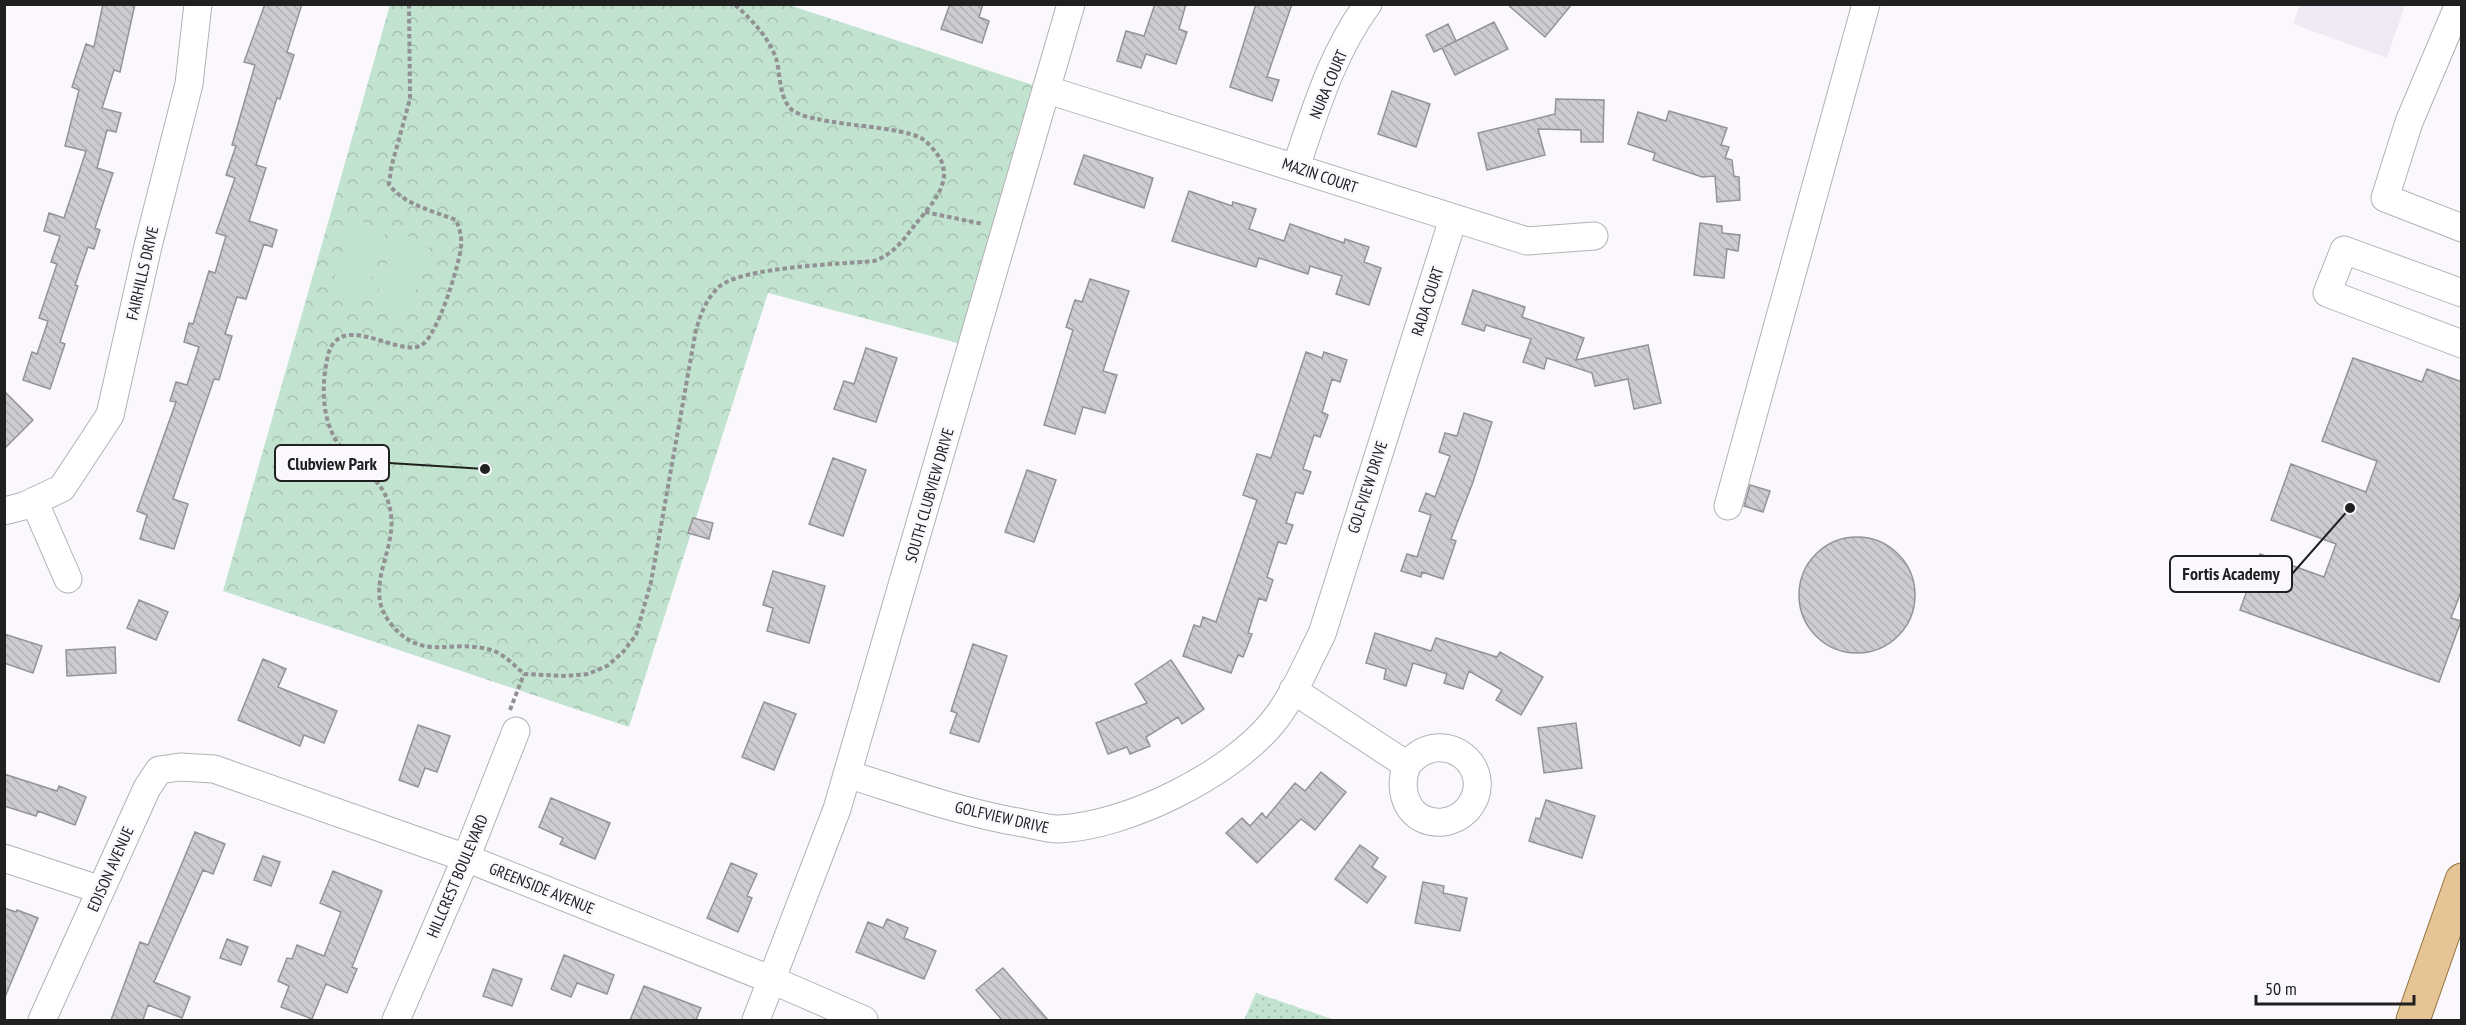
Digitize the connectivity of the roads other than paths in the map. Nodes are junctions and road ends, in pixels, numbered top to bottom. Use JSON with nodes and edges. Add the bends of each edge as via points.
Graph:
{"nodes":[{"id":1,"x":198,"y":4,"type":"edge"},
{"id":2,"x":1071,"y":4,"type":"edge"},
{"id":3,"x":1368,"y":4,"type":"edge"},
{"id":4,"x":1866,"y":4,"type":"edge"},
{"id":5,"x":2459,"y":4,"type":"edge"},
{"id":6,"x":1048,"y":90,"type":"junction"},
{"id":7,"x":1296,"y":167,"type":"junction"},
{"id":8,"x":1453,"y":219,"type":"junction"},
{"id":9,"x":2462,"y":228,"type":"edge"},
{"id":10,"x":1594,"y":236,"type":"dead end"},
{"id":11,"x":2462,"y":293,"type":"edge"},
{"id":12,"x":2462,"y":344,"type":"edge"},
{"id":13,"x":1400,"y":384,"type":"joint"},
{"id":14,"x":21,"y":506,"type":"edge"},
{"id":15,"x":1728,"y":506,"type":"dead end"},
{"id":16,"x":68,"y":579,"type":"dead end"},
{"id":17,"x":1293,"y":690,"type":"junction"},
{"id":18,"x":516,"y":731,"type":"road end"},
{"id":19,"x":1407,"y":765,"type":"dead end"},
{"id":20,"x":214,"y":769,"type":"joint"},
{"id":21,"x":847,"y":774,"type":"junction"},
{"id":22,"x":4,"y":858,"type":"edge"},
{"id":23,"x":466,"y":858,"type":"junction"},
{"id":24,"x":2462,"y":880,"type":"edge"},
{"id":25,"x":101,"y":890,"type":"junction"},
{"id":26,"x":2455,"y":917,"type":"edge"},
{"id":27,"x":772,"y":980,"type":"junction"},
{"id":28,"x":42,"y":1020,"type":"edge"},
{"id":29,"x":396,"y":1020,"type":"edge"},
{"id":30,"x":756,"y":1020,"type":"edge"},
{"id":31,"x":864,"y":1020,"type":"edge"},
{"id":32,"x":2413,"y":1020,"type":"edge"}],
"edges":[{"from":1,"to":14,"type":"street","name":"FAIRHILLS DRIVE","via":[[189,84],[110,415],[62,488]]},
{"from":2,"to":6,"type":"street","name":"SOUTH CLUBVIEW DRIVE"},
{"from":3,"to":7,"type":"street","name":"NURA COURT","via":[[1323,87]]},
{"from":4,"to":15,"type":"street"},
{"from":5,"to":9,"type":"street","via":[[2409,122],[2385,198]]},
{"from":6,"to":7,"type":"street","name":"MAZIN COURT"},
{"from":6,"to":21,"type":"street","name":"SOUTH CLUBVIEW DRIVE"},
{"from":7,"to":8,"type":"street","name":"MAZIN COURT"},
{"from":8,"to":10,"type":"street","name":"MAZIN COURT","via":[[1527,241]]},
{"from":8,"to":13,"type":"street","name":"RADA COURT"},
{"from":11,"to":12,"type":"street","via":[[2344,250],[2327,293]]},
{"from":13,"to":17,"type":"street","name":"GOLFVIEW DRIVE","via":[[1322,634]]},
{"from":14,"to":16,"type":"street"},
{"from":17,"to":19,"type":"street"},
{"from":17,"to":21,"type":"street","name":"GOLFVIEW DRIVE","via":[[1254,742],[1189,788],[1116,820],[1057,829],[995,819]]},
{"from":18,"to":23,"type":"street","name":"HILLCREST BOULEVARD"},
{"from":20,"to":23,"type":"street","name":"GREENSIDE AVENUE"},
{"from":20,"to":25,"type":"street","name":"EDISON AVENUE","via":[[159,770]]},
{"from":21,"to":27,"type":"street","name":"SOUTH CLUBVIEW DRIVE"},
{"from":22,"to":25,"type":"street"},
{"from":23,"to":27,"type":"street","name":"GREENSIDE AVENUE"},
{"from":23,"to":29,"type":"street","name":"HILLCREST BOULEVARD"},
{"from":24,"to":26,"type":"main road"},
{"from":25,"to":28,"type":"street","name":"EDISON AVENUE"},
{"from":26,"to":32,"type":"main road"},
{"from":27,"to":30,"type":"street","name":"SOUTH CLUBVIEW DRIVE"},
{"from":27,"to":31,"type":"street","name":"GREENSIDE AVENUE"}]}
